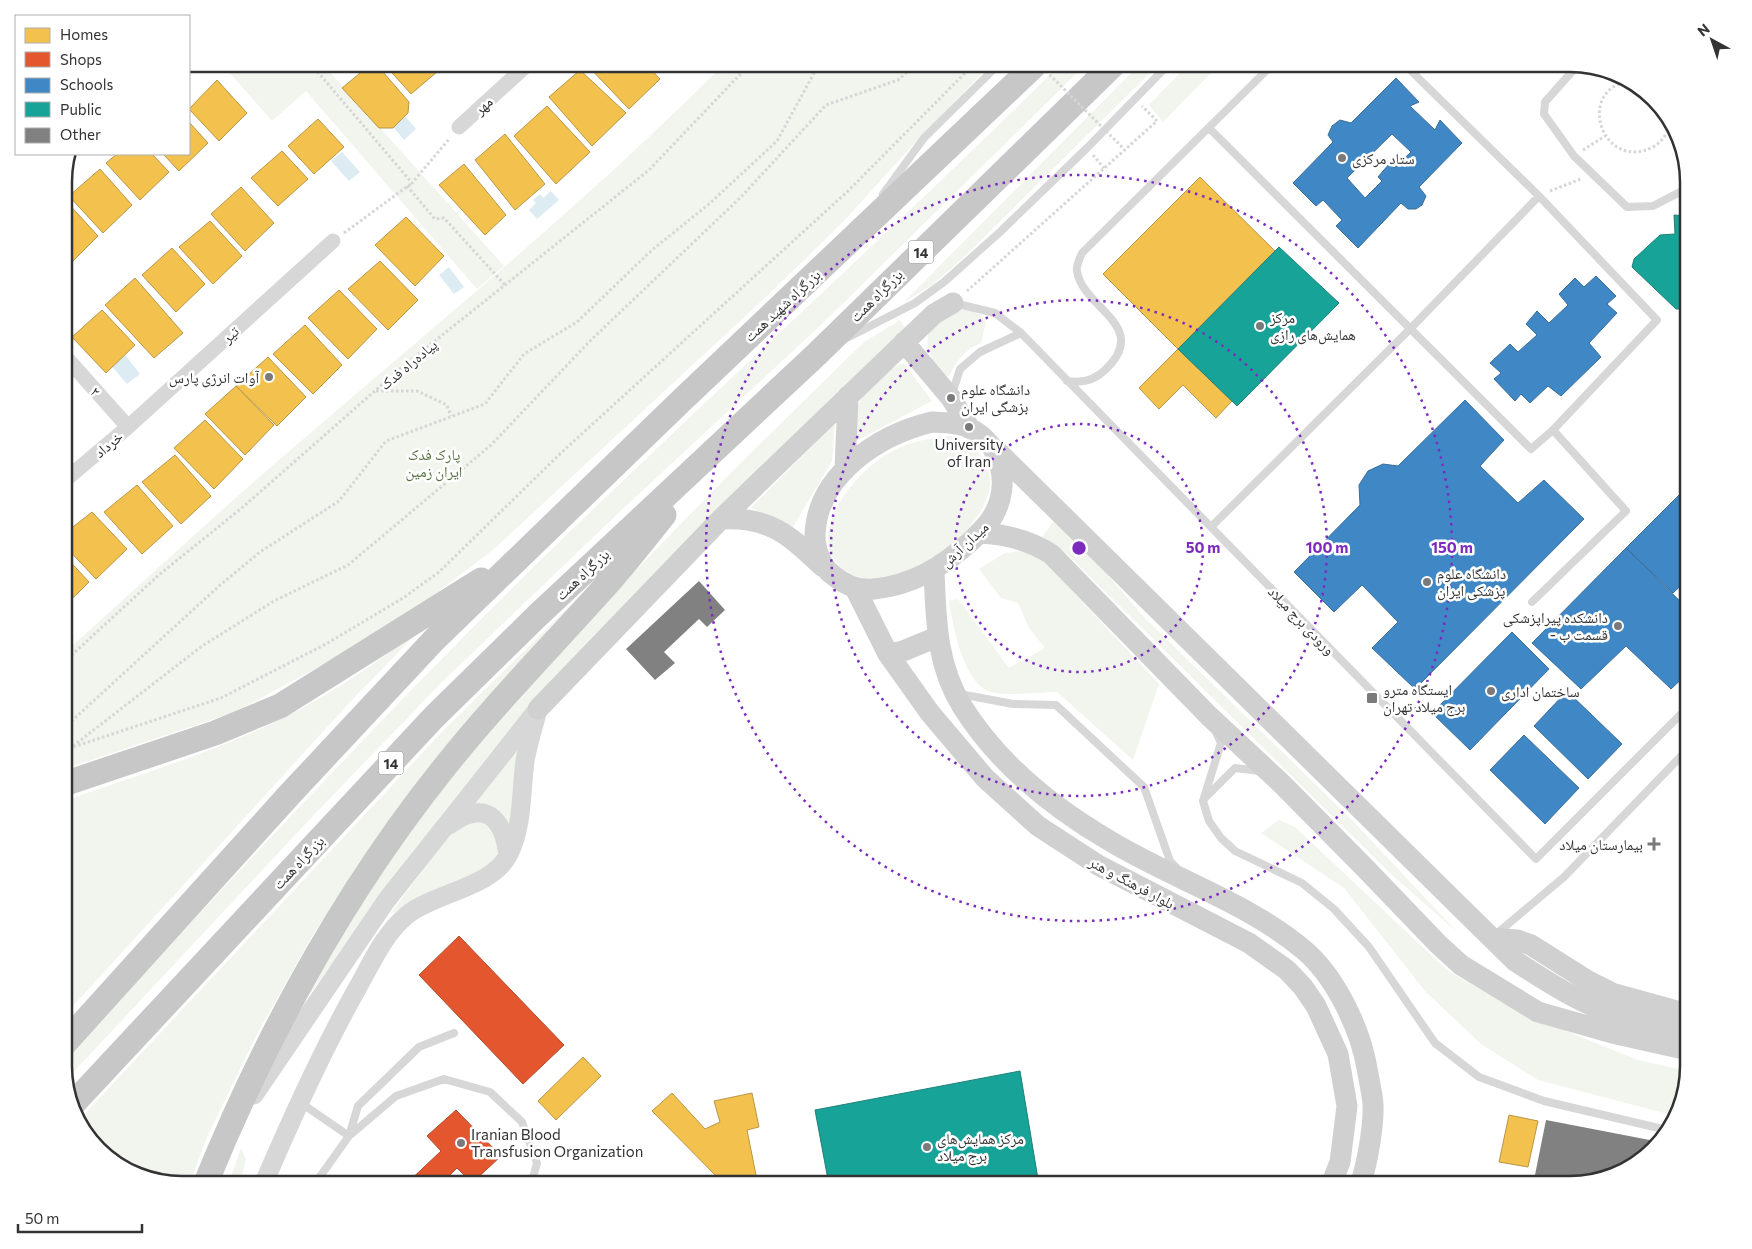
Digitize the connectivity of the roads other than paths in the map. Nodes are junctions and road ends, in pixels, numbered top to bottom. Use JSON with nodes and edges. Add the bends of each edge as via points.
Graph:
{"nodes":[{"id":1,"x":519,"y":72,"type":"edge"},
{"id":2,"x":991,"y":72,"type":"edge"},
{"id":3,"x":1030,"y":72,"type":"edge"},
{"id":4,"x":1106,"y":72,"type":"edge"},
{"id":5,"x":1161,"y":72,"type":"edge"},
{"id":6,"x":1265,"y":72,"type":"edge"},
{"id":7,"x":1412,"y":72,"type":"edge"},
{"id":8,"x":1571,"y":72,"type":"edge"},
{"id":9,"x":459,"y":127,"type":"road end"},
{"id":10,"x":1209,"y":128,"type":"junction"},
{"id":11,"x":1680,"y":193,"type":"edge"},
{"id":12,"x":1539,"y":196,"type":"junction"},
{"id":13,"x":879,"y":200,"type":"dead end"},
{"id":14,"x":873,"y":207,"type":"dead end"},
{"id":15,"x":333,"y":242,"type":"road end"},
{"id":16,"x":845,"y":246,"type":"junction"},
{"id":17,"x":953,"y":303,"type":"joint"},
{"id":18,"x":1411,"y":328,"type":"junction"},
{"id":19,"x":1020,"y":333,"type":"junction"},
{"id":20,"x":904,"y":342,"type":"junction"},
{"id":21,"x":817,"y":354,"type":"junction"},
{"id":22,"x":73,"y":365,"type":"edge"},
{"id":23,"x":1067,"y":381,"type":"junction"},
{"id":24,"x":848,"y":396,"type":"junction"},
{"id":25,"x":951,"y":398,"type":"junction"},
{"id":26,"x":128,"y":427,"type":"junction"},
{"id":27,"x":969,"y":427,"type":"junction"},
{"id":28,"x":1553,"y":430,"type":"junction"},
{"id":29,"x":727,"y":439,"type":"junction"},
{"id":30,"x":995,"y":449,"type":"junction"},
{"id":31,"x":844,"y":470,"type":"junction"},
{"id":32,"x":73,"y":473,"type":"edge"},
{"id":33,"x":720,"y":519,"type":"junction"},
{"id":34,"x":1211,"y":527,"type":"junction"},
{"id":35,"x":979,"y":533,"type":"junction"},
{"id":36,"x":529,"y":549,"type":"junction"},
{"id":37,"x":934,"y":571,"type":"junction"},
{"id":38,"x":827,"y":572,"type":"junction"},
{"id":39,"x":855,"y":588,"type":"junction"},
{"id":40,"x":1532,"y":602,"type":"dead end"},
{"id":41,"x":937,"y":637,"type":"junction"},
{"id":42,"x":888,"y":654,"type":"junction"},
{"id":43,"x":959,"y":700,"type":"junction"},
{"id":44,"x":538,"y":709,"type":"junction"},
{"id":45,"x":930,"y":713,"type":"junction"},
{"id":46,"x":1680,"y":715,"type":"edge"},
{"id":47,"x":1209,"y":716,"type":"junction"},
{"id":48,"x":1680,"y":757,"type":"edge"},
{"id":49,"x":73,"y":781,"type":"edge"},
{"id":50,"x":1282,"y":784,"type":"junction"},
{"id":51,"x":1203,"y":801,"type":"junction"},
{"id":52,"x":435,"y":837,"type":"junction"},
{"id":53,"x":508,"y":856,"type":"junction"},
{"id":54,"x":1188,"y":882,"type":"junction"},
{"id":55,"x":1492,"y":938,"type":"junction"},
{"id":56,"x":1680,"y":1012,"type":"edge"},
{"id":57,"x":1680,"y":1031,"type":"edge"},
{"id":58,"x":73,"y":1034,"type":"edge"},
{"id":59,"x":454,"y":1034,"type":"dead end"},
{"id":60,"x":1680,"y":1048,"type":"edge"},
{"id":61,"x":78,"y":1099,"type":"edge"},
{"id":62,"x":299,"y":1101,"type":"junction"},
{"id":63,"x":1660,"y":1129,"type":"edge"},
{"id":64,"x":349,"y":1136,"type":"junction"},
{"id":65,"x":223,"y":1141,"type":"junction"},
{"id":66,"x":209,"y":1176,"type":"edge"},
{"id":67,"x":267,"y":1176,"type":"edge"},
{"id":68,"x":320,"y":1176,"type":"edge"},
{"id":69,"x":533,"y":1176,"type":"edge"},
{"id":70,"x":1335,"y":1176,"type":"edge"},
{"id":71,"x":1363,"y":1176,"type":"edge"}],
"edges":[{"from":1,"to":9,"type":"street","name":"مهر"},
{"from":2,"to":13,"type":"lane","via":[[924,138]]},
{"from":3,"to":16,"type":"highway","name":"بزرگراه شهید همت"},
{"from":4,"to":21,"type":"highway","name":"بزرگراه همت","number":"14"},
{"from":5,"to":21,"type":"lane","via":[[1087,148],[944,282],[915,303]]},
{"from":6,"to":10,"type":"lane"},
{"from":7,"to":12,"type":"lane"},
{"from":8,"to":11,"type":"lane","via":[[1545,102],[1544,114],[1574,156],[1627,207],[1653,206]]},
{"from":10,"to":18,"type":"lane"},
{"from":10,"to":23,"type":"lane","via":[[1082,252],[1076,269],[1082,285],[1108,313],[1117,327],[1121,345],[1115,360],[1102,372],[1083,383]]},
{"from":12,"to":18,"type":"lane"},
{"from":12,"to":28,"type":"lane","via":[[1657,320]]},
{"from":14,"to":16,"type":"lane"},
{"from":15,"to":26,"type":"street","name":"تیر"},
{"from":16,"to":36,"type":"highway","name":"بزرگراه شهید همت"},
{"from":17,"to":19,"type":"lane","name":"ورودی برج میلاد","via":[[995,313]]},
{"from":17,"to":20,"type":"main road","via":[[934,314]]},
{"from":18,"to":28,"type":"lane","via":[[1531,449]]},
{"from":18,"to":34,"type":"lane"},
{"from":19,"to":23,"type":"lane","name":"ورودی برج میلاد"},
{"from":19,"to":25,"type":"lane","via":[[980,352],[960,369]]},
{"from":20,"to":24,"type":"main road"},
{"from":20,"to":25,"type":"main road"},
{"from":21,"to":29,"type":"highway","name":"بزرگراه همت","number":"14"},
{"from":22,"to":26,"type":"street","name":"۲"},
{"from":23,"to":34,"type":"lane","name":"ورودی برج میلاد"},
{"from":24,"to":31,"type":"main road"},
{"from":24,"to":33,"type":"main road"},
{"from":25,"to":27,"type":"main road"},
{"from":26,"to":32,"type":"street","name":"خرداد"},
{"from":27,"to":30,"type":"main road"},
{"from":27,"to":31,"type":"main road","via":[[932,422],[914,427],[870,448]]},
{"from":28,"to":40,"type":"lane","via":[[1626,511]]},
{"from":29,"to":61,"type":"highway","name":"بزرگراه همت","number":"14","via":[[536,617],[434,718]]},
{"from":29,"to":65,"type":"highway","via":[[603,590],[496,705],[390,839],[287,1010]]},
{"from":30,"to":35,"type":"main road","name":"میدان آرش","via":[[1002,478],[1000,497],[994,516]]},
{"from":30,"to":55,"type":"main road"},
{"from":31,"to":38,"type":"main road","via":[[826,496],[816,520],[815,547]]},
{"from":33,"to":38,"type":"main road","name":"میدان آرش","via":[[751,520],[773,528],[791,537]]},
{"from":33,"to":44,"type":"main road"},
{"from":34,"to":46,"type":"lane","name":"ورودی برج میلاد","via":[[1536,858]]},
{"from":35,"to":37,"type":"main road","name":"میدان آرش"},
{"from":35,"to":47,"type":"main road","via":[[1036,544],[1051,554]]},
{"from":36,"to":49,"type":"highway","via":[[280,706],[214,733]]},
{"from":36,"to":58,"type":"highway","via":[[434,640]]},
{"from":37,"to":39,"type":"main road","name":"میدان آرش","via":[[890,588]]},
{"from":37,"to":41,"type":"main road","name":"بلوار فرهنگ و هنر"},
{"from":38,"to":39,"type":"main road","name":"میدان آرش"},
{"from":39,"to":42,"type":"main road","name":"بلوار فرهنگ و هنر"},
{"from":41,"to":42,"type":"main road"},
{"from":41,"to":43,"type":"main road","name":"بلوار فرهنگ و هنر","via":[[944,666]]},
{"from":42,"to":45,"type":"main road","name":"بلوار فرهنگ و هنر"},
{"from":43,"to":45,"type":"main road","via":[[939,698],[933,703]]},
{"from":43,"to":54,"type":"main road","name":"بلوار فرهنگ و هنر","via":[[1004,760],[1054,806],[1111,842]]},
{"from":43,"to":54,"type":"lane","via":[[1056,705],[1144,787],[1170,861]]},
{"from":44,"to":52,"type":"street"},
{"from":44,"to":53,"type":"street","via":[[526,758],[517,832]]},
{"from":45,"to":70,"type":"main road","name":"بلوار فرهنگ و هنر","via":[[985,778],[1038,826],[1098,865],[1250,943],[1287,970],[1303,987],[1316,1006],[1338,1054],[1347,1106],[1340,1162]]},
{"from":47,"to":50,"type":"main road"},
{"from":47,"to":51,"type":"lane","via":[[1221,743]]},
{"from":48,"to":55,"type":"lane","via":[[1564,877]]},
{"from":50,"to":51,"type":"lane","via":[[1262,771],[1235,768]]},
{"from":50,"to":60,"type":"main road","via":[[1438,944],[1476,975],[1538,1012]]},
{"from":51,"to":63,"type":"lane","via":[[1209,821],[1235,851],[1302,883],[1334,909],[1369,946],[1435,1043],[1479,1077],[1544,1101]]},
{"from":52,"to":53,"type":"street","via":[[465,816],[479,812],[491,816],[502,826]]},
{"from":52,"to":65,"type":"street","via":[[381,909]]},
{"from":53,"to":62,"type":"street","via":[[479,882],[443,894],[407,915],[384,941]]},
{"from":54,"to":71,"type":"main road","name":"بلوار فرهنگ و هنر","via":[[1263,921],[1305,951],[1339,992],[1363,1046],[1373,1105]]},
{"from":55,"to":56,"type":"main road","via":[[1531,945],[1588,981],[1612,992]]},
{"from":55,"to":57,"type":"main road","via":[[1515,961],[1564,992],[1645,1024]]},
{"from":59,"to":64,"type":"lane","via":[[419,1047],[358,1106]]},
{"from":62,"to":64,"type":"lane"},
{"from":62,"to":67,"type":"street"},
{"from":64,"to":68,"type":"lane"},
{"from":64,"to":69,"type":"lane","via":[[396,1096],[444,1079],[490,1092],[522,1122],[537,1163]]},
{"from":65,"to":66,"type":"highway"}]}
